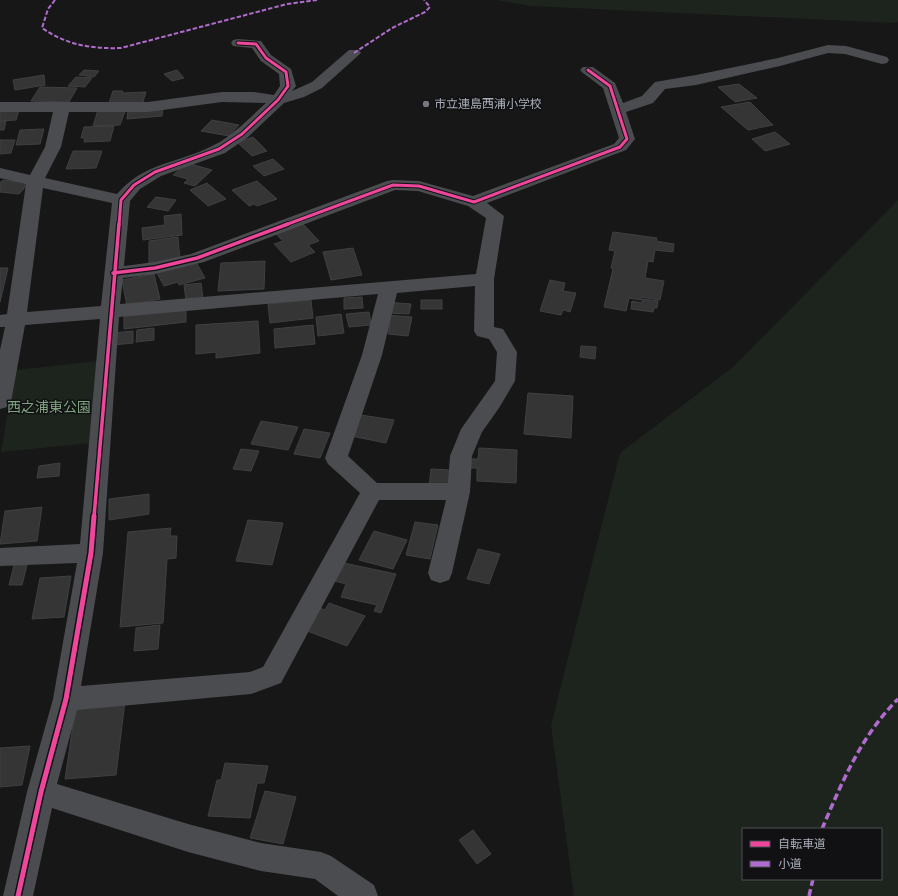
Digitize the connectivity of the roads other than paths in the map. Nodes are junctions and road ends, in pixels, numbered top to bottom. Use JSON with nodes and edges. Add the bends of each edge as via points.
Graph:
{"nodes":[{"id":1,"x":238,"y":43,"type":"dead end"},
{"id":2,"x":354,"y":53,"type":"dead end"},
{"id":3,"x":882,"y":60,"type":"dead end"},
{"id":4,"x":588,"y":70,"type":"dead end"},
{"id":5,"x":278,"y":100,"type":"junction"},
{"id":6,"x":62,"y":106,"type":"junction"},
{"id":7,"x":0,"y":107,"type":"edge"},
{"id":8,"x":617,"y":108,"type":"junction"},
{"id":9,"x":0,"y":173,"type":"edge"},
{"id":10,"x":35,"y":181,"type":"junction"},
{"id":11,"x":121,"y":200,"type":"junction"},
{"id":12,"x":474,"y":202,"type":"junction"},
{"id":13,"x":113,"y":273,"type":"junction"},
{"id":14,"x":485,"y":279,"type":"junction"},
{"id":15,"x":389,"y":288,"type":"junction"},
{"id":16,"x":110,"y":312,"type":"junction"},
{"id":17,"x":8,"y":320,"type":"edge"},
{"id":18,"x":0,"y":402,"type":"edge"},
{"id":19,"x":372,"y":491,"type":"junction"},
{"id":20,"x":459,"y":492,"type":"junction"},
{"id":21,"x":91,"y":553,"type":"junction"},
{"id":22,"x":0,"y":557,"type":"edge"},
{"id":23,"x":440,"y":573,"type":"dead end"},
{"id":24,"x":66,"y":699,"type":"junction"},
{"id":25,"x":41,"y":792,"type":"junction"},
{"id":26,"x":18,"y":896,"type":"edge"},
{"id":27,"x":363,"y":896,"type":"edge"}],
"edges":[{"from":1,"to":5,"type":"street","via":[[256,44],[266,58],[286,72],[288,86]]},
{"from":2,"to":5,"type":"street","via":[[317,85]]},
{"from":3,"to":8,"type":"street","via":[[846,50],[828,49],[660,86],[655,96],[644,102]]},
{"from":4,"to":8,"type":"street","via":[[610,86]]},
{"from":5,"to":6,"type":"street","via":[[222,97],[148,107]]},
{"from":5,"to":11,"type":"street","via":[[236,138],[219,149],[155,172],[134,185]]},
{"from":6,"to":7,"type":"street"},
{"from":6,"to":10,"type":"street","via":[[53,147]]},
{"from":8,"to":12,"type":"street","via":[[627,139],[620,147]]},
{"from":9,"to":10,"type":"street"},
{"from":10,"to":11,"type":"street"},
{"from":10,"to":17,"type":"street"},
{"from":11,"to":13,"type":"street"},
{"from":12,"to":13,"type":"street","via":[[419,186],[393,185],[197,258],[155,268]]},
{"from":12,"to":14,"type":"street","via":[[496,216]]},
{"from":13,"to":16,"type":"street"},
{"from":14,"to":15,"type":"street"},
{"from":14,"to":20,"type":"street","via":[[484,331],[496,334],[507,352],[505,381],[472,429],[461,456]]},
{"from":15,"to":16,"type":"street"},
{"from":15,"to":19,"type":"street","via":[[372,355],[336,458]]},
{"from":16,"to":17,"type":"street"},
{"from":16,"to":21,"type":"street"},
{"from":17,"to":18,"type":"street"},
{"from":19,"to":20,"type":"street"},
{"from":19,"to":24,"type":"street","via":[[272,675],[251,683]]},
{"from":20,"to":23,"type":"street"},
{"from":21,"to":22,"type":"street"},
{"from":21,"to":24,"type":"street"},
{"from":24,"to":25,"type":"street"},
{"from":25,"to":26,"type":"street"},
{"from":25,"to":27,"type":"street","via":[[188,838],[261,857],[321,866]]}]}
